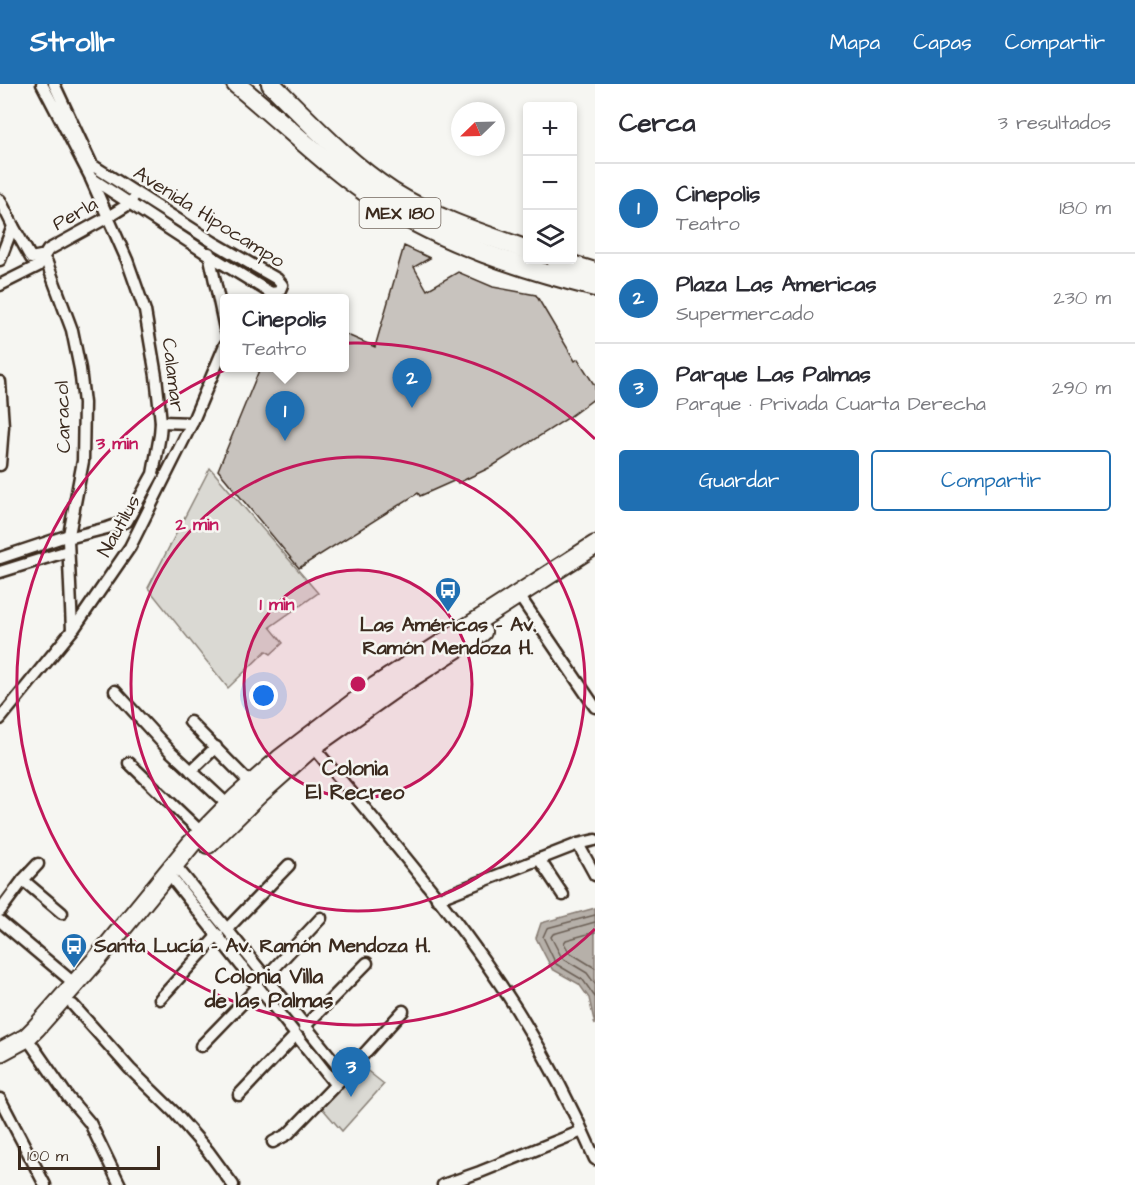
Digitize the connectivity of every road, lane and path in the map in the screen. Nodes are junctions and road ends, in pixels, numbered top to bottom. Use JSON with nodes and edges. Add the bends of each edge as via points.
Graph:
{"nodes":[{"id":1,"x":42,"y":84,"type":"edge"},
{"id":2,"x":54,"y":84,"type":"edge"},
{"id":3,"x":273,"y":86,"type":"edge"},
{"id":4,"x":239,"y":87,"type":"edge"},
{"id":5,"x":90,"y":176,"type":"junction"},
{"id":6,"x":137,"y":192,"type":"junction"},
{"id":7,"x":0,"y":200,"type":"edge"},
{"id":8,"x":129,"y":204,"type":"junction"},
{"id":9,"x":108,"y":217,"type":"junction"},
{"id":10,"x":13,"y":226,"type":"junction"},
{"id":11,"x":213,"y":242,"type":"junction"},
{"id":12,"x":523,"y":248,"type":"edge"},
{"id":13,"x":208,"y":255,"type":"junction"},
{"id":14,"x":43,"y":257,"type":"junction"},
{"id":15,"x":0,"y":260,"type":"edge"},
{"id":16,"x":569,"y":264,"type":"edge"},
{"id":17,"x":595,"y":272,"type":"edge"},
{"id":18,"x":0,"y":285,"type":"edge"},
{"id":19,"x":595,"y":287,"type":"edge"},
{"id":20,"x":220,"y":307,"type":"edge"},
{"id":21,"x":220,"y":357,"type":"edge"},
{"id":22,"x":0,"y":382,"type":"edge"},
{"id":23,"x":161,"y":422,"type":"junction"},
{"id":24,"x":192,"y":423,"type":"junction"},
{"id":25,"x":0,"y":465,"type":"edge"},
{"id":26,"x":68,"y":537,"type":"junction"},
{"id":27,"x":593,"y":549,"type":"edge"},
{"id":28,"x":68,"y":551,"type":"junction"},
{"id":29,"x":0,"y":558,"type":"edge"},
{"id":30,"x":0,"y":572,"type":"edge"},
{"id":31,"x":518,"y":604,"type":"junction"},
{"id":32,"x":72,"y":630,"type":"junction"},
{"id":33,"x":115,"y":691,"type":"dead end"},
{"id":34,"x":13,"y":704,"type":"junction"},
{"id":35,"x":595,"y":707,"type":"edge"},
{"id":36,"x":0,"y":710,"type":"edge"},
{"id":37,"x":0,"y":719,"type":"edge"},
{"id":38,"x":190,"y":722,"type":"dead end"},
{"id":39,"x":310,"y":742,"type":"junction"},
{"id":40,"x":216,"y":747,"type":"junction"},
{"id":41,"x":129,"y":763,"type":"dead end"},
{"id":42,"x":191,"y":771,"type":"junction"},
{"id":43,"x":251,"y":784,"type":"junction"},
{"id":44,"x":228,"y":805,"type":"junction"},
{"id":45,"x":202,"y":833,"type":"junction"},
{"id":46,"x":595,"y":840,"type":"edge"},
{"id":47,"x":578,"y":843,"type":"junction"},
{"id":48,"x":539,"y":859,"type":"junction"},
{"id":49,"x":38,"y":864,"type":"dead end"},
{"id":50,"x":289,"y":865,"type":"dead end"},
{"id":51,"x":174,"y":872,"type":"junction"},
{"id":52,"x":595,"y":874,"type":"edge"},
{"id":53,"x":22,"y":880,"type":"junction"},
{"id":54,"x":563,"y":896,"type":"dead end"},
{"id":55,"x":437,"y":899,"type":"junction"},
{"id":56,"x":0,"y":911,"type":"edge"},
{"id":57,"x":62,"y":913,"type":"dead end"},
{"id":58,"x":321,"y":918,"type":"dead end"},
{"id":59,"x":0,"y":921,"type":"edge"},
{"id":60,"x":223,"y":932,"type":"junction"},
{"id":61,"x":367,"y":963,"type":"dead end"},
{"id":62,"x":75,"y":984,"type":"junction"},
{"id":63,"x":264,"y":986,"type":"junction"},
{"id":64,"x":160,"y":999,"type":"dead end"},
{"id":65,"x":73,"y":1005,"type":"junction"},
{"id":66,"x":403,"y":1011,"type":"dead end"},
{"id":67,"x":300,"y":1031,"type":"junction"},
{"id":68,"x":32,"y":1045,"type":"junction"},
{"id":69,"x":201,"y":1046,"type":"dead end"},
{"id":70,"x":0,"y":1052,"type":"edge"},
{"id":71,"x":0,"y":1063,"type":"edge"},
{"id":72,"x":345,"y":1075,"type":"junction"},
{"id":73,"x":335,"y":1084,"type":"junction"},
{"id":74,"x":239,"y":1095,"type":"dead end"},
{"id":75,"x":0,"y":1099,"type":"edge"},
{"id":76,"x":582,"y":1131,"type":"junction"},
{"id":77,"x":273,"y":1142,"type":"dead end"},
{"id":78,"x":595,"y":1159,"type":"edge"},
{"id":79,"x":45,"y":1185,"type":"edge"},
{"id":80,"x":120,"y":1185,"type":"edge"},
{"id":81,"x":233,"y":1185,"type":"edge"},
{"id":82,"x":443,"y":1185,"type":"edge"}],
"edges":[{"from":1,"to":5,"type":"street","name":"Avenida Hipocampo"},
{"from":2,"to":6,"type":"street","name":"Avenida Hipocampo","via":[[92,165]]},
{"from":3,"to":4,"type":"main road"},
{"from":3,"to":12,"type":"main road","number":"MEX 180","via":[[347,158],[394,194],[461,226]]},
{"from":4,"to":19,"type":"main road","number":"MEX 180","via":[[344,175],[414,222],[484,254]]},
{"from":5,"to":8,"type":"street","name":"Avenida Hipocampo"},
{"from":5,"to":9,"type":"street","name":"Calamar"},
{"from":6,"to":8,"type":"street","name":"Perla"},
{"from":6,"to":11,"type":"street","name":"Avenida Hipocampo"},
{"from":7,"to":10,"type":"street"},
{"from":8,"to":9,"type":"street","name":"Perla"},
{"from":8,"to":13,"type":"street","name":"Avenida Hipocampo"},
{"from":9,"to":14,"type":"street","name":"Perla","via":[[48,250]]},
{"from":9,"to":23,"type":"street","name":"Calamar","via":[[145,311]]},
{"from":10,"to":14,"type":"street","name":"Caracol","via":[[31,258]]},
{"from":10,"to":15,"type":"street"},
{"from":11,"to":13,"type":"street"},
{"from":11,"to":13,"type":"street","name":"Avenida Hipocampo","via":[[277,279],[281,289],[271,293]]},
{"from":13,"to":20,"type":"street"},
{"from":14,"to":18,"type":"street","name":"Perla","via":[[38,266]]},
{"from":14,"to":26,"type":"street","name":"Caracol","via":[[72,330],[82,386],[83,461]]},
{"from":16,"to":17,"type":"main road"},
{"from":21,"to":24,"type":"street","name":"Nautilus"},
{"from":22,"to":25,"type":"street"},
{"from":23,"to":24,"type":"street"},
{"from":23,"to":26,"type":"street","name":"Calamar","via":[[153,474],[127,521]]},
{"from":24,"to":32,"type":"street","name":"Nautilus","via":[[130,547]]},
{"from":26,"to":28,"type":"street","name":"Caracol"},
{"from":26,"to":29,"type":"street","name":"Calamar"},
{"from":27,"to":31,"type":"main road"},
{"from":28,"to":30,"type":"street"},
{"from":28,"to":32,"type":"street","name":"Caracol"},
{"from":31,"to":35,"type":"street"},
{"from":31,"to":39,"type":"main road"},
{"from":32,"to":34,"type":"street","name":"Nautilus"},
{"from":33,"to":42,"type":"street"},
{"from":34,"to":36,"type":"street","name":"Nautilus"},
{"from":34,"to":37,"type":"street","name":"Nautilus"},
{"from":38,"to":40,"type":"street"},
{"from":39,"to":43,"type":"main road"},
{"from":39,"to":51,"type":"main road"},
{"from":39,"to":55,"type":"street"},
{"from":40,"to":42,"type":"street"},
{"from":40,"to":43,"type":"street"},
{"from":41,"to":45,"type":"street"},
{"from":42,"to":44,"type":"street"},
{"from":43,"to":44,"type":"main road"},
{"from":44,"to":45,"type":"main road"},
{"from":45,"to":51,"type":"main road"},
{"from":46,"to":47,"type":"street"},
{"from":47,"to":48,"type":"street"},
{"from":47,"to":52,"type":"street"},
{"from":48,"to":54,"type":"street"},
{"from":48,"to":55,"type":"street"},
{"from":49,"to":53,"type":"street"},
{"from":50,"to":60,"type":"street"},
{"from":51,"to":60,"type":"street"},
{"from":51,"to":62,"type":"main road"},
{"from":51,"to":65,"type":"main road"},
{"from":53,"to":56,"type":"street"},
{"from":53,"to":57,"type":"street"},
{"from":55,"to":76,"type":"street","via":[[516,1008]]},
{"from":58,"to":63,"type":"street"},
{"from":59,"to":62,"type":"street"},
{"from":60,"to":63,"type":"street"},
{"from":60,"to":64,"type":"street"},
{"from":61,"to":67,"type":"street"},
{"from":62,"to":70,"type":"main road","via":[[26,1038]]},
{"from":63,"to":67,"type":"street"},
{"from":63,"to":69,"type":"street"},
{"from":65,"to":68,"type":"main road"},
{"from":65,"to":81,"type":"street","via":[[174,1112]]},
{"from":66,"to":72,"type":"street"},
{"from":67,"to":72,"type":"street"},
{"from":67,"to":73,"type":"street"},
{"from":67,"to":74,"type":"street"},
{"from":68,"to":71,"type":"main road"},
{"from":68,"to":80,"type":"street","via":[[90,1123]]},
{"from":72,"to":73,"type":"street"},
{"from":73,"to":77,"type":"street","via":[[288,1134]]},
{"from":75,"to":79,"type":"street"},
{"from":76,"to":78,"type":"street"},
{"from":76,"to":82,"type":"street"}]}
